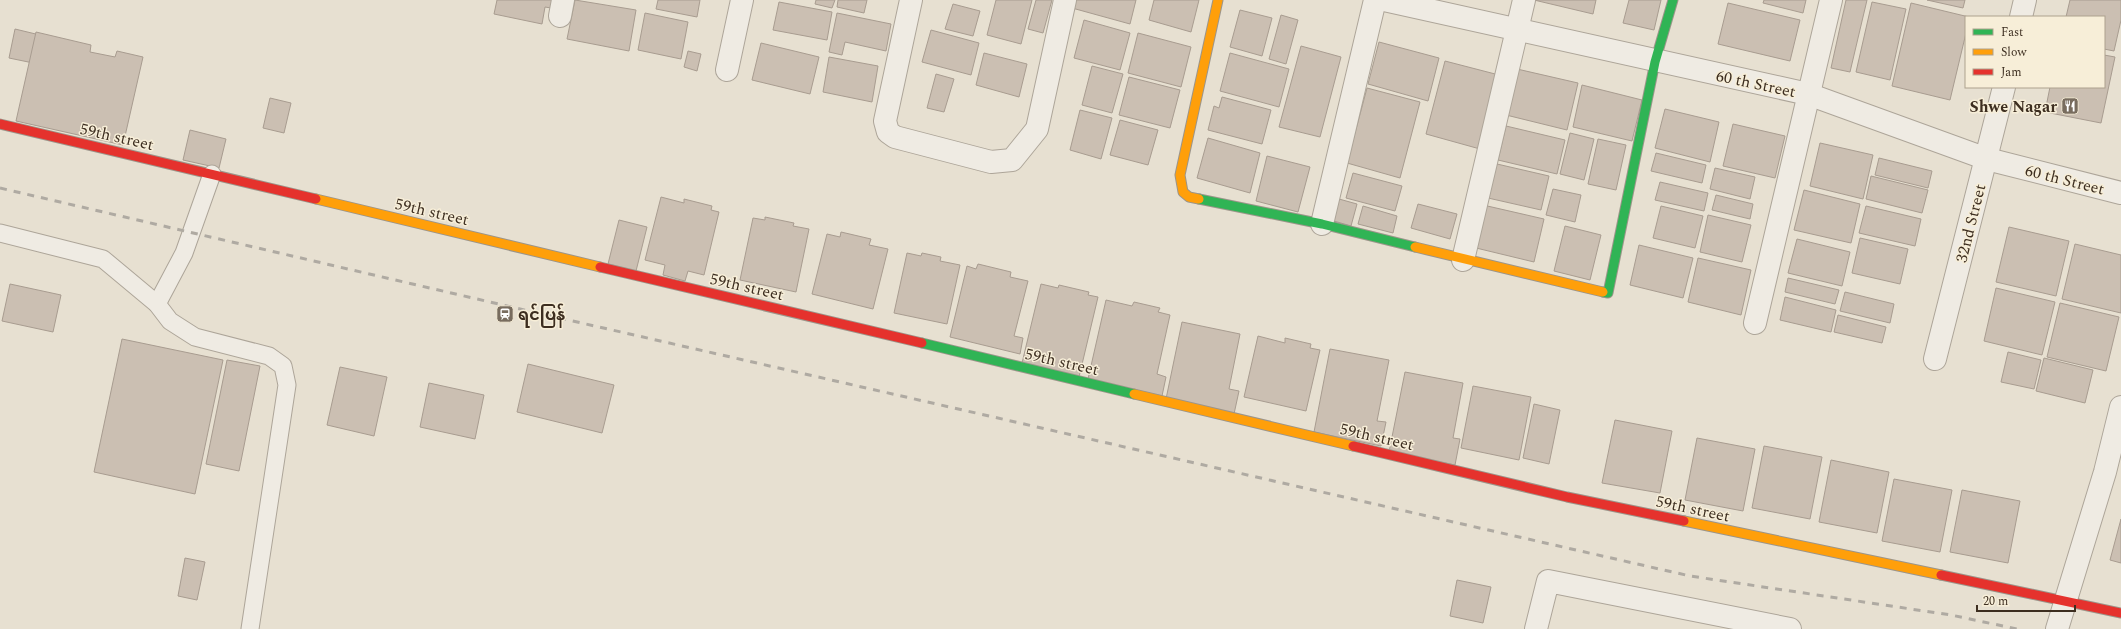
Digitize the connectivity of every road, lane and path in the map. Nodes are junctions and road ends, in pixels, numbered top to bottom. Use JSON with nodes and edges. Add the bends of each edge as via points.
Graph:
{"nodes":[{"id":1,"x":742,"y":0,"type":"edge"},
{"id":2,"x":911,"y":0,"type":"edge"},
{"id":3,"x":1065,"y":0,"type":"edge"},
{"id":4,"x":1218,"y":0,"type":"edge"},
{"id":5,"x":1375,"y":0,"type":"edge"},
{"id":6,"x":1384,"y":0,"type":"edge"},
{"id":7,"x":1524,"y":0,"type":"edge"},
{"id":8,"x":1673,"y":0,"type":"edge"},
{"id":9,"x":1831,"y":0,"type":"edge"},
{"id":10,"x":2024,"y":0,"type":"edge"},
{"id":11,"x":2020,"y":16,"type":"edge"},
{"id":12,"x":1517,"y":30,"type":"junction"},
{"id":13,"x":1655,"y":62,"type":"junction"},
{"id":14,"x":727,"y":70,"type":"dead end"},
{"id":15,"x":2004,"y":88,"type":"edge"},
{"id":16,"x":1808,"y":94,"type":"junction"},
{"id":17,"x":0,"y":124,"type":"edge"},
{"id":18,"x":1987,"y":159,"type":"junction"},
{"id":19,"x":212,"y":174,"type":"junction"},
{"id":20,"x":2121,"y":193,"type":"edge"},
{"id":21,"x":1322,"y":224,"type":"junction"},
{"id":22,"x":0,"y":233,"type":"edge"},
{"id":23,"x":1463,"y":260,"type":"junction"},
{"id":24,"x":156,"y":304,"type":"junction"},
{"id":25,"x":1755,"y":323,"type":"dead end"},
{"id":26,"x":1935,"y":359,"type":"dead end"},
{"id":27,"x":2121,"y":407,"type":"edge"},
{"id":28,"x":2064,"y":601,"type":"junction"},
{"id":29,"x":2121,"y":613,"type":"edge"},
{"id":30,"x":250,"y":629,"type":"edge"},
{"id":31,"x":1536,"y":629,"type":"edge"},
{"id":32,"x":1789,"y":629,"type":"edge"},
{"id":33,"x":2057,"y":629,"type":"edge"}],
"edges":[{"from":1,"to":14,"type":"street"},
{"from":2,"to":3,"type":"street","via":[[885,121],[888,132],[895,137],[991,162],[1012,160],[1036,129]]},
{"from":4,"to":21,"type":"street","via":[[1180,175],[1183,192],[1189,197]]},
{"from":5,"to":21,"type":"street"},
{"from":6,"to":12,"type":"street","name":"60 th Street"},
{"from":7,"to":12,"type":"street"},
{"from":8,"to":13,"type":"street"},
{"from":9,"to":16,"type":"street"},
{"from":10,"to":11,"type":"street"},
{"from":12,"to":13,"type":"street","name":"60 th Street"},
{"from":12,"to":23,"type":"street"},
{"from":13,"to":16,"type":"street","name":"60 th Street"},
{"from":13,"to":23,"type":"street","via":[[1608,293]]},
{"from":15,"to":18,"type":"street","name":"32nd Street"},
{"from":16,"to":18,"type":"street","name":"60 th Street"},
{"from":16,"to":25,"type":"street"},
{"from":17,"to":19,"type":"street","name":"59th street"},
{"from":18,"to":20,"type":"street","name":"60 th Street"},
{"from":18,"to":26,"type":"street","name":"32nd Street"},
{"from":19,"to":24,"type":"lane","via":[[184,252]]},
{"from":19,"to":28,"type":"street","name":"59th street","via":[[1567,497]]},
{"from":21,"to":23,"type":"street"},
{"from":22,"to":24,"type":"lane","via":[[103,259]]},
{"from":24,"to":30,"type":"lane","via":[[170,321],[195,337],[269,356],[284,366],[287,385]]},
{"from":27,"to":28,"type":"street","via":[[2104,472]]},
{"from":28,"to":29,"type":"street","name":"59th street"},
{"from":28,"to":33,"type":"street"},
{"from":31,"to":32,"type":"street","via":[[1548,581]]}]}
